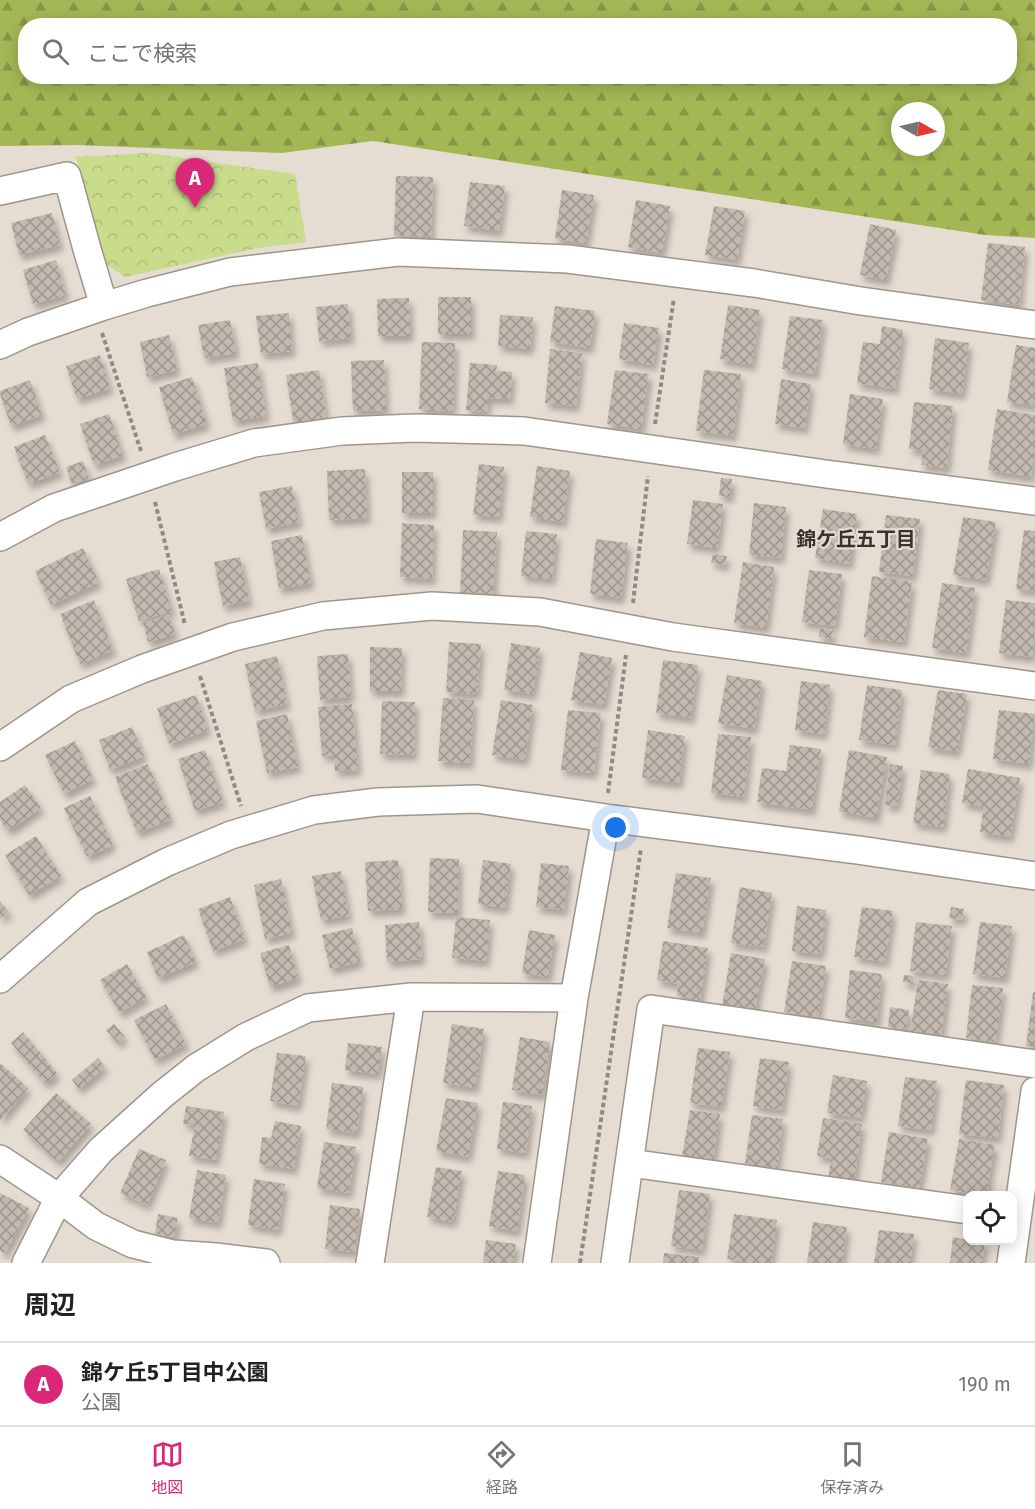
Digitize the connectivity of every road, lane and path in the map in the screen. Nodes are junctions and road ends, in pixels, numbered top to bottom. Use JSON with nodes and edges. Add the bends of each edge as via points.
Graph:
{"nodes":[{"id":1,"x":0,"y":191,"type":"edge"},
{"id":2,"x":678,"y":273,"type":"junction"},
{"id":3,"x":99,"y":308,"type":"junction"},
{"id":4,"x":1035,"y":325,"type":"edge"},
{"id":5,"x":0,"y":345,"type":"edge"},
{"id":6,"x":651,"y":449,"type":"junction"},
{"id":7,"x":149,"y":475,"type":"junction"},
{"id":8,"x":1035,"y":501,"type":"edge"},
{"id":9,"x":0,"y":537,"type":"edge"},
{"id":10,"x":629,"y":629,"type":"junction"},
{"id":11,"x":1035,"y":686,"type":"edge"},
{"id":12,"x":0,"y":747,"type":"edge"},
{"id":13,"x":607,"y":809,"type":"junction"},
{"id":14,"x":642,"y":841,"type":"dead end"},
{"id":15,"x":1035,"y":876,"type":"edge"},
{"id":16,"x":0,"y":979,"type":"edge"},
{"id":17,"x":411,"y":997,"type":"junction"},
{"id":18,"x":574,"y":998,"type":"junction"},
{"id":19,"x":1035,"y":1064,"type":"edge"},
{"id":20,"x":1035,"y":1091,"type":"edge"},
{"id":21,"x":0,"y":1159,"type":"edge"},
{"id":22,"x":630,"y":1163,"type":"junction"},
{"id":23,"x":59,"y":1198,"type":"junction"},
{"id":24,"x":1017,"y":1204,"type":"edge"},
{"id":25,"x":963,"y":1209,"type":"edge"},
{"id":26,"x":1013,"y":1245,"type":"edge"},
{"id":27,"x":26,"y":1263,"type":"edge"},
{"id":28,"x":266,"y":1263,"type":"edge"},
{"id":29,"x":370,"y":1263,"type":"edge"},
{"id":30,"x":537,"y":1263,"type":"edge"},
{"id":31,"x":580,"y":1263,"type":"edge"},
{"id":32,"x":615,"y":1263,"type":"edge"},
{"id":33,"x":1011,"y":1263,"type":"edge"}],
"edges":[{"from":1,"to":3,"type":"street","via":[[67,176]]},
{"from":2,"to":3,"type":"street","via":[[568,259],[398,252],[230,272]]},
{"from":2,"to":4,"type":"street"},
{"from":2,"to":6,"type":"path"},
{"from":3,"to":5,"type":"street"},
{"from":3,"to":7,"type":"path"},
{"from":6,"to":7,"type":"street","via":[[524,431],[342,430],[254,443]]},
{"from":6,"to":8,"type":"street"},
{"from":6,"to":10,"type":"path"},
{"from":7,"to":9,"type":"street","via":[[54,508]]},
{"from":10,"to":11,"type":"street"},
{"from":10,"to":12,"type":"street","via":[[540,612],[432,606],[323,616],[233,637],[142,669],[71,699]]},
{"from":10,"to":13,"type":"path"},
{"from":13,"to":15,"type":"street"},
{"from":13,"to":16,"type":"street","via":[[477,799],[378,802],[314,810],[231,835],[88,902]]},
{"from":13,"to":18,"type":"street"},
{"from":14,"to":31,"type":"path"},
{"from":17,"to":18,"type":"street"},
{"from":17,"to":23,"type":"street","via":[[308,1008],[246,1037],[162,1095],[101,1150]]},
{"from":17,"to":29,"type":"street"},
{"from":18,"to":30,"type":"street"},
{"from":19,"to":22,"type":"street","via":[[651,1009]]},
{"from":20,"to":24,"type":"street"},
{"from":21,"to":23,"type":"street"},
{"from":22,"to":25,"type":"street"},
{"from":22,"to":32,"type":"street"},
{"from":23,"to":27,"type":"street"},
{"from":23,"to":28,"type":"street","via":[[96,1226],[133,1244],[173,1254]]},
{"from":26,"to":33,"type":"street"}]}
